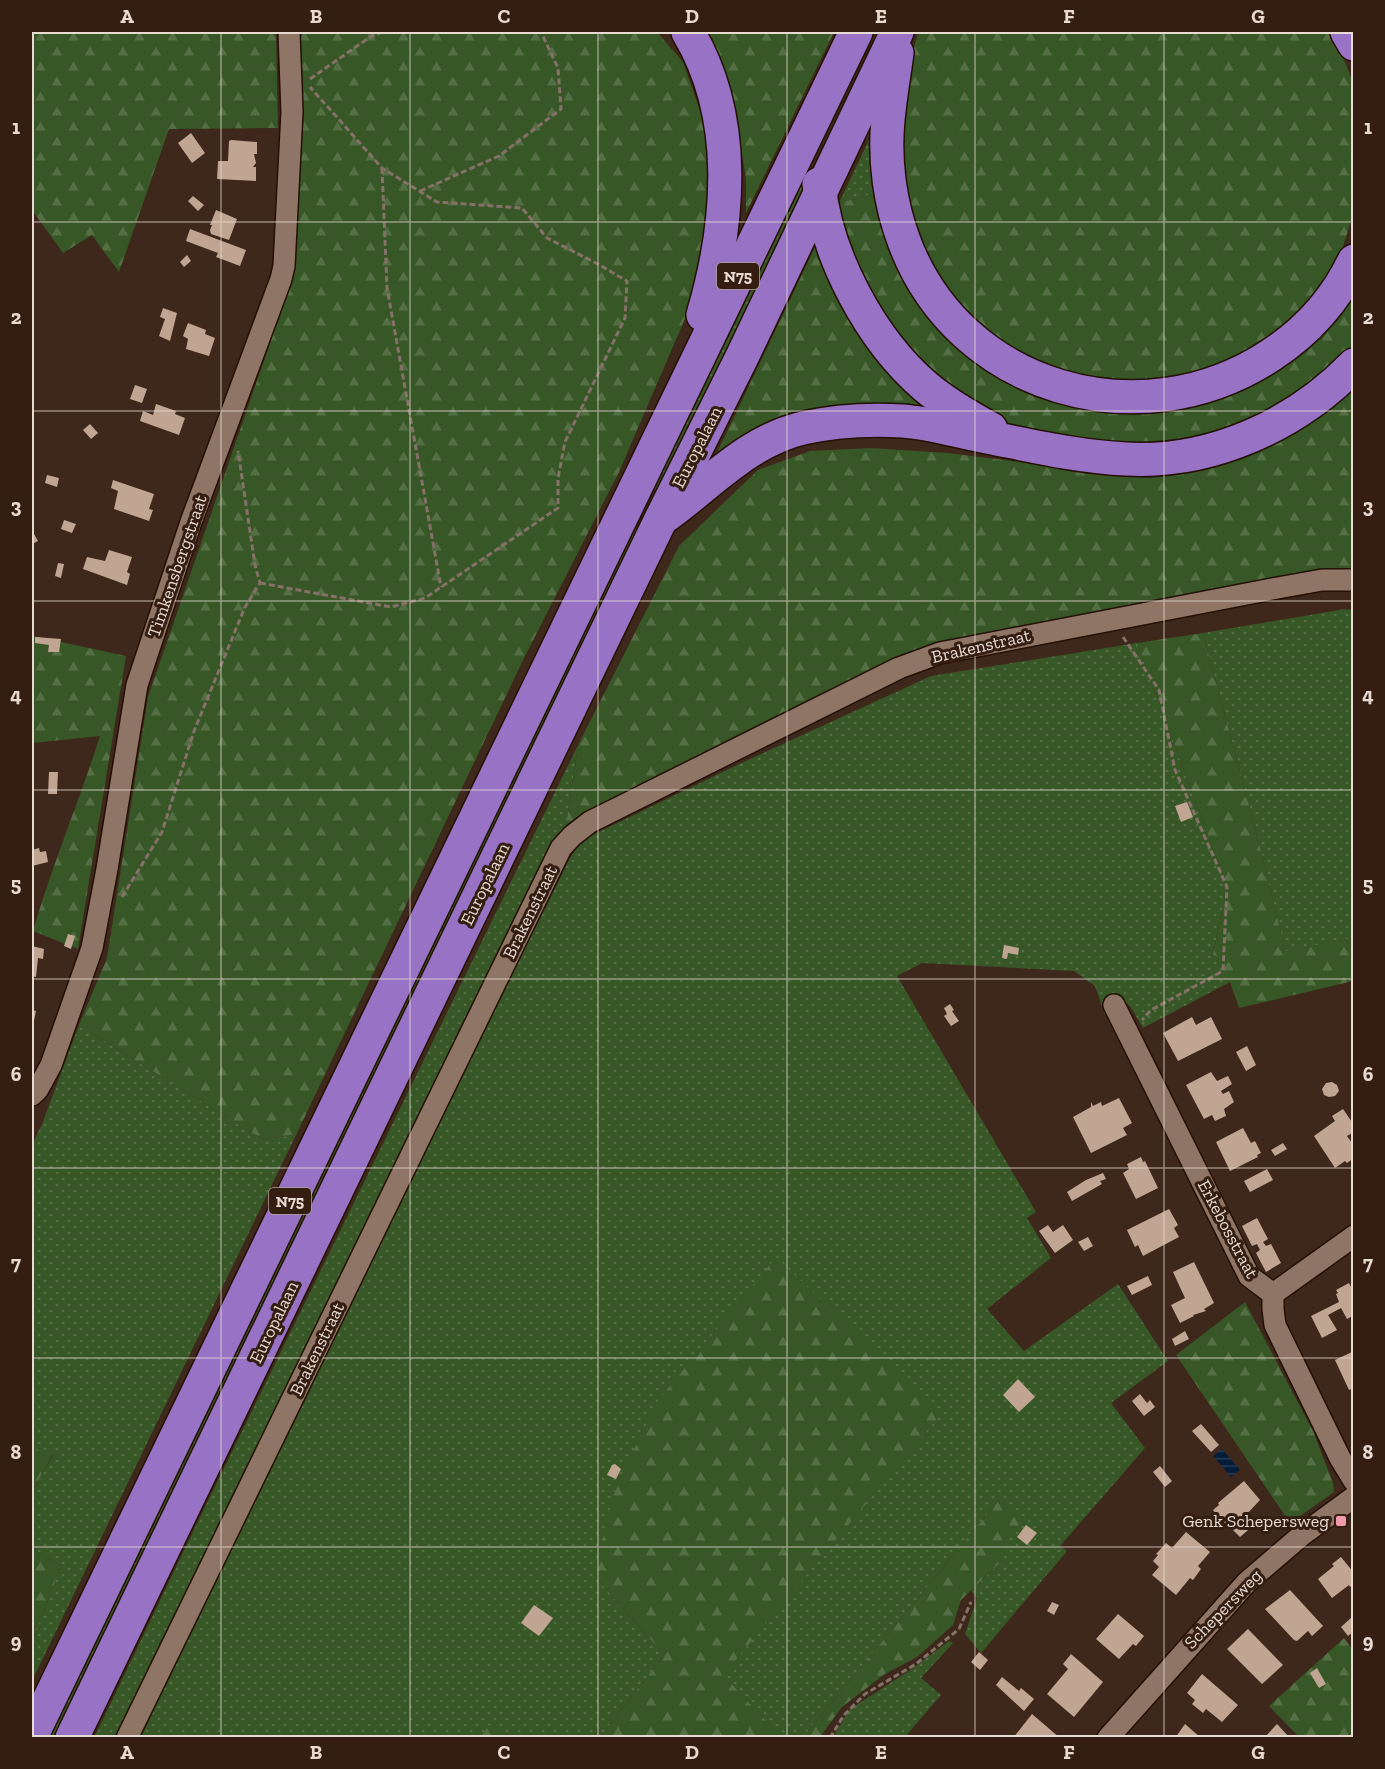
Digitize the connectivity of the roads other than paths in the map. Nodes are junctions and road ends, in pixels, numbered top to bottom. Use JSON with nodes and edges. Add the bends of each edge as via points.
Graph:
{"nodes":[{"id":1,"x":289,"y":32,"type":"edge"},
{"id":2,"x":688,"y":32,"type":"edge"},
{"id":3,"x":856,"y":32,"type":"edge"},
{"id":4,"x":898,"y":32,"type":"edge"},
{"id":5,"x":1347,"y":32,"type":"edge"},
{"id":6,"x":1353,"y":44,"type":"edge"},
{"id":7,"x":821,"y":106,"type":"junction"},
{"id":8,"x":820,"y":193,"type":"junction"},
{"id":9,"x":1353,"y":261,"type":"edge"},
{"id":10,"x":1353,"y":365,"type":"edge"},
{"id":11,"x":1014,"y":441,"type":"junction"},
{"id":12,"x":655,"y":446,"type":"junction"},
{"id":13,"x":661,"y":519,"type":"junction"},
{"id":14,"x":1353,"y":580,"type":"edge"},
{"id":15,"x":1114,"y":1005,"type":"dead end"},
{"id":16,"x":32,"y":1095,"type":"edge"},
{"id":17,"x":1353,"y":1236,"type":"edge"},
{"id":18,"x":1273,"y":1294,"type":"junction"},
{"id":19,"x":1353,"y":1481,"type":"edge"},
{"id":20,"x":1353,"y":1497,"type":"edge"},
{"id":21,"x":32,"y":1735,"type":"edge"},
{"id":22,"x":72,"y":1737,"type":"edge"},
{"id":23,"x":127,"y":1737,"type":"edge"},
{"id":24,"x":1108,"y":1737,"type":"edge"}],
"edges":[{"from":1,"to":16,"type":"street","name":"Timkensbergstraat","via":[[292,112],[281,279],[191,522],[137,686],[92,948],[51,1065]]},
{"from":2,"to":12,"type":"highway","via":[[718,111],[724,161],[723,220],[702,315],[668,388]]},
{"from":3,"to":7,"type":"highway","name":"Europalaan","number":"N75"},
{"from":4,"to":8,"type":"highway","name":"Europalaan","number":"N75"},
{"from":4,"to":9,"type":"highway","via":[[887,160],[904,242],[931,294],[950,319],[965,334],[1022,372],[1066,389],[1114,396],[1158,397],[1207,386],[1256,365],[1299,334],[1334,297]]},
{"from":5,"to":6,"type":"highway"},
{"from":7,"to":8,"type":"highway"},
{"from":7,"to":12,"type":"highway","name":"Europalaan","number":"N75"},
{"from":8,"to":11,"type":"highway","via":[[834,248],[853,293],[895,354],[951,406]]},
{"from":8,"to":13,"type":"highway","name":"Europalaan","number":"N75"},
{"from":10,"to":11,"type":"highway","via":[[1328,390],[1292,416],[1209,450],[1128,460]]},
{"from":11,"to":13,"type":"highway","via":[[904,422],[802,428],[745,453]]},
{"from":12,"to":21,"type":"highway","name":"Europalaan","number":"N75"},
{"from":13,"to":22,"type":"highway","name":"Europalaan","number":"N75"},
{"from":14,"to":23,"type":"street","name":"Brakenstraat","via":[[1322,580],[940,653],[899,668],[590,822],[572,836],[561,848]]},
{"from":15,"to":18,"type":"street","name":"Erkebosstraat","via":[[1249,1276]]},
{"from":17,"to":18,"type":"street"},
{"from":18,"to":19,"type":"street","name":"Erkebosstraat","via":[[1275,1326]]},
{"from":20,"to":24,"type":"street","name":"Schepersweg","via":[[1247,1582]]}]}
